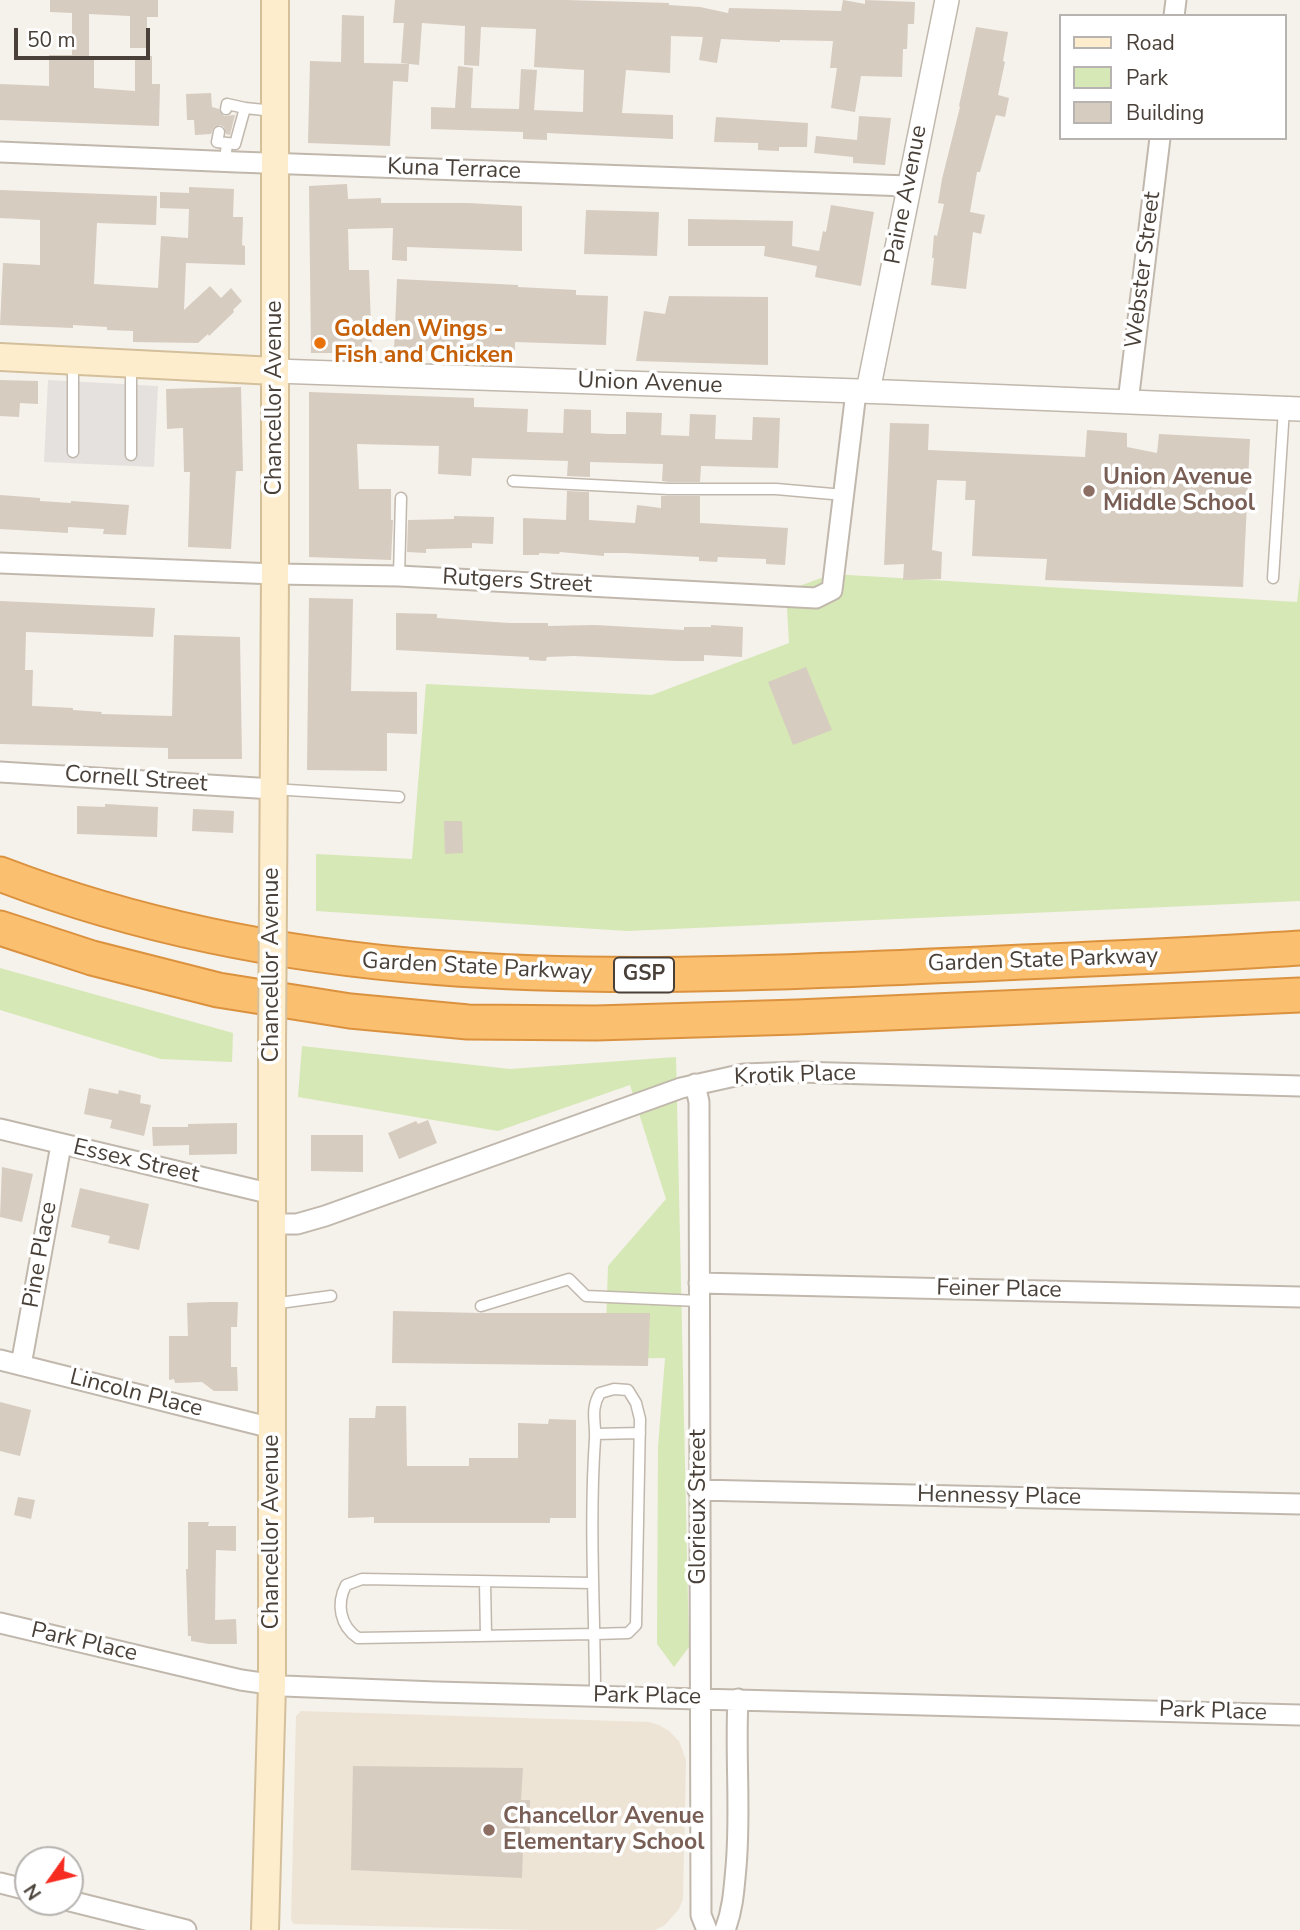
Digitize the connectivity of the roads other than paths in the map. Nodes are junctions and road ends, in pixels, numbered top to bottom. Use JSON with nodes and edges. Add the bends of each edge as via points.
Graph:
{"nodes":[{"id":1,"x":275,"y":0,"type":"edge"},
{"id":2,"x":947,"y":0,"type":"edge"},
{"id":3,"x":245,"y":108,"type":"junction"},
{"id":4,"x":226,"y":109,"type":"dead end"},
{"id":5,"x":275,"y":111,"type":"junction"},
{"id":6,"x":219,"y":132,"type":"dead end"},
{"id":7,"x":1160,"y":140,"type":"edge"},
{"id":8,"x":0,"y":152,"type":"edge"},
{"id":9,"x":226,"y":152,"type":"junction"},
{"id":10,"x":275,"y":163,"type":"junction"},
{"id":11,"x":908,"y":186,"type":"junction"},
{"id":12,"x":0,"y":357,"type":"edge"},
{"id":13,"x":73,"y":360,"type":"junction"},
{"id":14,"x":131,"y":363,"type":"junction"},
{"id":15,"x":275,"y":371,"type":"junction"},
{"id":16,"x":862,"y":391,"type":"junction"},
{"id":17,"x":1128,"y":402,"type":"junction"},
{"id":18,"x":1292,"y":409,"type":"edge"},
{"id":19,"x":73,"y":452,"type":"dead end"},
{"id":20,"x":131,"y":455,"type":"dead end"},
{"id":21,"x":513,"y":481,"type":"dead end"},
{"id":22,"x":844,"y":495,"type":"junction"},
{"id":23,"x":401,"y":498,"type":"dead end"},
{"id":24,"x":0,"y":564,"type":"edge"},
{"id":25,"x":275,"y":574,"type":"junction"},
{"id":26,"x":399,"y":576,"type":"junction"},
{"id":27,"x":1273,"y":578,"type":"dead end"},
{"id":28,"x":0,"y":772,"type":"edge"},
{"id":29,"x":273,"y":789,"type":"junction"},
{"id":30,"x":399,"y":797,"type":"dead end"},
{"id":31,"x":0,"y":874,"type":"edge"},
{"id":32,"x":0,"y":928,"type":"edge"},
{"id":33,"x":1300,"y":948,"type":"edge"},
{"id":34,"x":1300,"y":995,"type":"edge"},
{"id":35,"x":695,"y":1084,"type":"junction"},
{"id":36,"x":1300,"y":1086,"type":"edge"},
{"id":37,"x":0,"y":1129,"type":"edge"},
{"id":38,"x":61,"y":1145,"type":"junction"},
{"id":39,"x":272,"y":1195,"type":"junction"},
{"id":40,"x":272,"y":1224,"type":"junction"},
{"id":41,"x":699,"y":1292,"type":"junction"},
{"id":42,"x":331,"y":1296,"type":"dead end"},
{"id":43,"x":1300,"y":1297,"type":"edge"},
{"id":44,"x":272,"y":1304,"type":"junction"},
{"id":45,"x":481,"y":1306,"type":"dead end"},
{"id":46,"x":0,"y":1360,"type":"edge"},
{"id":47,"x":21,"y":1365,"type":"junction"},
{"id":48,"x":272,"y":1428,"type":"junction"},
{"id":49,"x":640,"y":1433,"type":"junction"},
{"id":50,"x":595,"y":1434,"type":"junction"},
{"id":51,"x":698,"y":1490,"type":"junction"},
{"id":52,"x":1300,"y":1504,"type":"edge"},
{"id":53,"x":485,"y":1581,"type":"junction"},
{"id":54,"x":593,"y":1583,"type":"junction"},
{"id":55,"x":0,"y":1623,"type":"edge"},
{"id":56,"x":595,"y":1634,"type":"junction"},
{"id":57,"x":486,"y":1636,"type":"junction"},
{"id":58,"x":272,"y":1685,"type":"junction"},
{"id":59,"x":595,"y":1696,"type":"junction"},
{"id":60,"x":700,"y":1698,"type":"junction"},
{"id":61,"x":738,"y":1699,"type":"junction"},
{"id":62,"x":1300,"y":1715,"type":"edge"},
{"id":63,"x":84,"y":1904,"type":"edge"},
{"id":64,"x":186,"y":1930,"type":"edge"},
{"id":65,"x":265,"y":1930,"type":"edge"},
{"id":66,"x":707,"y":1930,"type":"edge"},
{"id":67,"x":724,"y":1930,"type":"edge"}],
"edges":[{"from":1,"to":5,"type":"main road","name":"Chancellor Avenue"},
{"from":2,"to":11,"type":"street","name":"Paine Avenue"},
{"from":3,"to":4,"type":"lane","via":[[227,104]]},
{"from":3,"to":5,"type":"lane"},
{"from":3,"to":9,"type":"lane","via":[[234,144]]},
{"from":5,"to":10,"type":"main road","name":"Chancellor Avenue"},
{"from":6,"to":9,"type":"lane","via":[[217,142]]},
{"from":7,"to":17,"type":"street","name":"Webster Street"},
{"from":8,"to":9,"type":"street","name":"Kuna Terrace"},
{"from":9,"to":10,"type":"street","name":"Kuna Terrace"},
{"from":10,"to":11,"type":"street","name":"Kuna Terrace"},
{"from":10,"to":15,"type":"main road","name":"Chancellor Avenue"},
{"from":11,"to":16,"type":"street","name":"Paine Avenue"},
{"from":12,"to":13,"type":"main road","name":"Union Avenue"},
{"from":13,"to":14,"type":"main road","name":"Union Avenue"},
{"from":13,"to":19,"type":"lane"},
{"from":14,"to":15,"type":"main road","name":"Union Avenue"},
{"from":14,"to":20,"type":"lane"},
{"from":15,"to":16,"type":"street","name":"Union Avenue"},
{"from":15,"to":25,"type":"main road","name":"Chancellor Avenue"},
{"from":16,"to":17,"type":"street","name":"Union Avenue"},
{"from":16,"to":22,"type":"street","name":"Rutgers Street"},
{"from":17,"to":18,"type":"street","name":"Union Avenue"},
{"from":18,"to":27,"type":"lane"},
{"from":21,"to":22,"type":"lane"},
{"from":22,"to":26,"type":"street","name":"Rutgers Street","via":[[832,590],[816,598]]},
{"from":23,"to":26,"type":"lane"},
{"from":24,"to":25,"type":"street","name":"Rutgers Street"},
{"from":25,"to":26,"type":"street","name":"Rutgers Street"},
{"from":25,"to":29,"type":"main road","name":"Chancellor Avenue"},
{"from":28,"to":29,"type":"street","name":"Cornell Street"},
{"from":29,"to":30,"type":"lane"},
{"from":29,"to":39,"type":"main road","name":"Chancellor Avenue","bridge":true},
{"from":31,"to":33,"type":"highway","name":"Garden State Parkway","number":"GSP","via":[[79,902],[219,937],[349,960],[473,972],[738,974]]},
{"from":32,"to":34,"type":"highway","name":"Garden State Parkway","number":"GSP","via":[[92,958],[218,990],[350,1011],[468,1022],[690,1021]]},
{"from":35,"to":36,"type":"street","name":"Krotik Place","via":[[744,1074],[798,1072]]},
{"from":35,"to":40,"type":"street","name":"Krotik Place","via":[[325,1216],[297,1224]]},
{"from":35,"to":41,"type":"street","name":"Glorieux Street","via":[[699,1102]]},
{"from":37,"to":38,"type":"street","name":"Essex Street"},
{"from":38,"to":39,"type":"street","name":"Essex Street"},
{"from":38,"to":47,"type":"street","name":"Pine Place"},
{"from":39,"to":40,"type":"main road","name":"Chancellor Avenue"},
{"from":40,"to":44,"type":"main road","name":"Chancellor Avenue"},
{"from":41,"to":43,"type":"street","name":"Feiner Place"},
{"from":41,"to":45,"type":"lane","via":[[586,1296],[569,1279]]},
{"from":41,"to":51,"type":"street","name":"Glorieux Street"},
{"from":42,"to":44,"type":"lane"},
{"from":44,"to":48,"type":"main road","name":"Chancellor Avenue"},
{"from":46,"to":47,"type":"street","name":"Lincoln Place"},
{"from":47,"to":48,"type":"street","name":"Lincoln Place"},
{"from":48,"to":58,"type":"main road","name":"Chancellor Avenue"},
{"from":49,"to":50,"type":"lane"},
{"from":49,"to":50,"type":"lane","via":[[636,1403],[628,1390],[614,1389],[600,1393],[595,1400]]},
{"from":49,"to":56,"type":"lane","via":[[636,1625],[628,1633]]},
{"from":50,"to":54,"type":"lane"},
{"from":51,"to":52,"type":"street","name":"Hennessy Place"},
{"from":51,"to":60,"type":"street","name":"Glorieux Street"},
{"from":53,"to":54,"type":"lane"},
{"from":53,"to":57,"type":"lane"},
{"from":53,"to":57,"type":"lane","via":[[362,1579],[346,1585],[340,1597],[342,1619],[358,1638]]},
{"from":54,"to":56,"type":"lane"},
{"from":55,"to":58,"type":"street","name":"Park Place"},
{"from":56,"to":57,"type":"lane"},
{"from":56,"to":59,"type":"lane"},
{"from":58,"to":59,"type":"street","name":"Park Place"},
{"from":58,"to":65,"type":"main road","name":"Chancellor Avenue"},
{"from":59,"to":60,"type":"street","name":"Park Place"},
{"from":60,"to":61,"type":"street","name":"Park Place"},
{"from":60,"to":66,"type":"street","name":"Glorieux Street","via":[[701,1915]]},
{"from":61,"to":62,"type":"street","name":"Park Place"},
{"from":61,"to":67,"type":"street","via":[[739,1837],[733,1911]]},
{"from":63,"to":64,"type":"street"}]}
